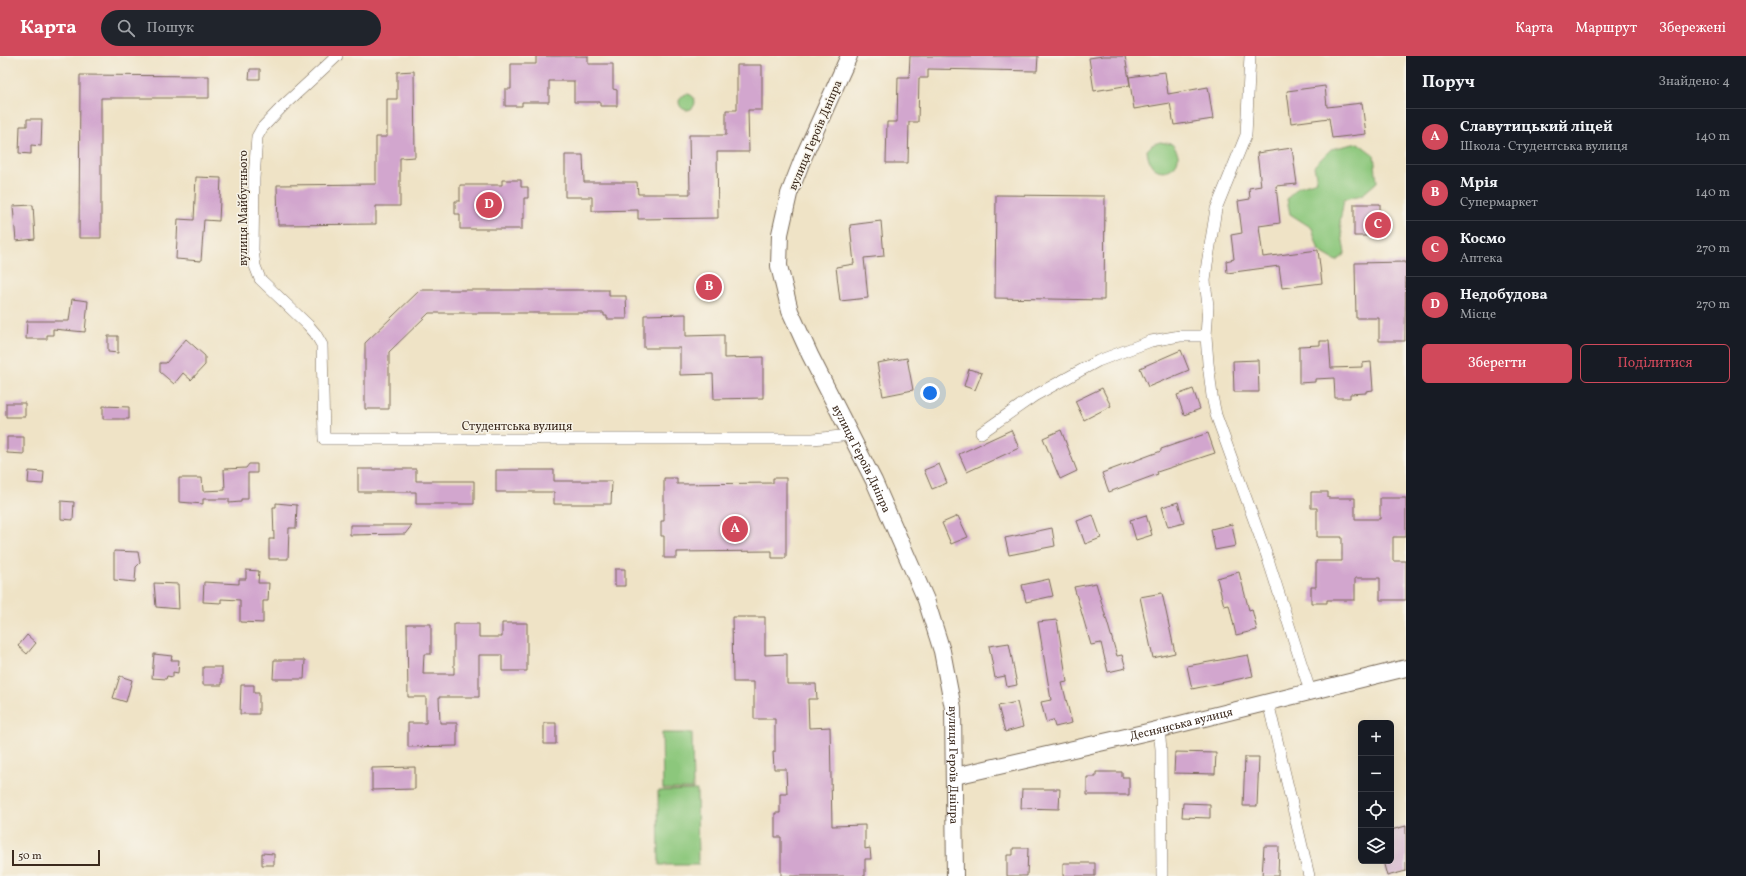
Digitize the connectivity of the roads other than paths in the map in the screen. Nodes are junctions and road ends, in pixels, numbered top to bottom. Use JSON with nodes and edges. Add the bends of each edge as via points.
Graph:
{"nodes":[{"id":1,"x":337,"y":56,"type":"edge"},
{"id":2,"x":849,"y":56,"type":"edge"},
{"id":3,"x":1250,"y":56,"type":"edge"},
{"id":4,"x":1206,"y":336,"type":"junction"},
{"id":5,"x":981,"y":433,"type":"dead end"},
{"id":6,"x":850,"y":435,"type":"junction"},
{"id":7,"x":324,"y":439,"type":"joint"},
{"id":8,"x":1406,"y":668,"type":"edge"},
{"id":9,"x":1310,"y":692,"type":"junction"},
{"id":10,"x":1268,"y":702,"type":"junction"},
{"id":11,"x":1159,"y":729,"type":"junction"},
{"id":12,"x":954,"y":776,"type":"junction"},
{"id":13,"x":955,"y":876,"type":"edge"},
{"id":14,"x":1162,"y":876,"type":"edge"},
{"id":15,"x":1309,"y":876,"type":"edge"}],
"edges":[{"from":1,"to":7,"type":"street","name":"вулиця Майбутнього","via":[[262,128],[256,143],[254,178],[253,250],[256,271],[260,279],[315,333],[322,345]]},
{"from":2,"to":6,"type":"street","name":"вулиця Героїв Дніпра","via":[[795,179],[782,226],[779,257],[780,274],[790,311]]},
{"from":3,"to":4,"type":"street","via":[[1246,135],[1216,209],[1210,238],[1205,281],[1208,306]]},
{"from":4,"to":5,"type":"street","via":[[1180,336],[1151,341],[1098,361],[1034,396]]},
{"from":4,"to":9,"type":"street","via":[[1216,415],[1276,583]]},
{"from":6,"to":7,"type":"street","name":"Студентська вулиця","via":[[813,439],[710,440]]},
{"from":6,"to":12,"type":"street","name":"вулиця Героїв Дніпра","via":[[874,482],[932,617],[952,698]]},
{"from":8,"to":9,"type":"street","name":"Деснянська вулиця"},
{"from":9,"to":10,"type":"street","name":"Деснянська вулиця"},
{"from":10,"to":11,"type":"street","name":"Деснянська вулиця"},
{"from":10,"to":15,"type":"street"},
{"from":11,"to":12,"type":"street","name":"Деснянська вулиця"},
{"from":11,"to":14,"type":"street"},
{"from":12,"to":13,"type":"street","name":"вулиця Героїв Дніпра"}]}
